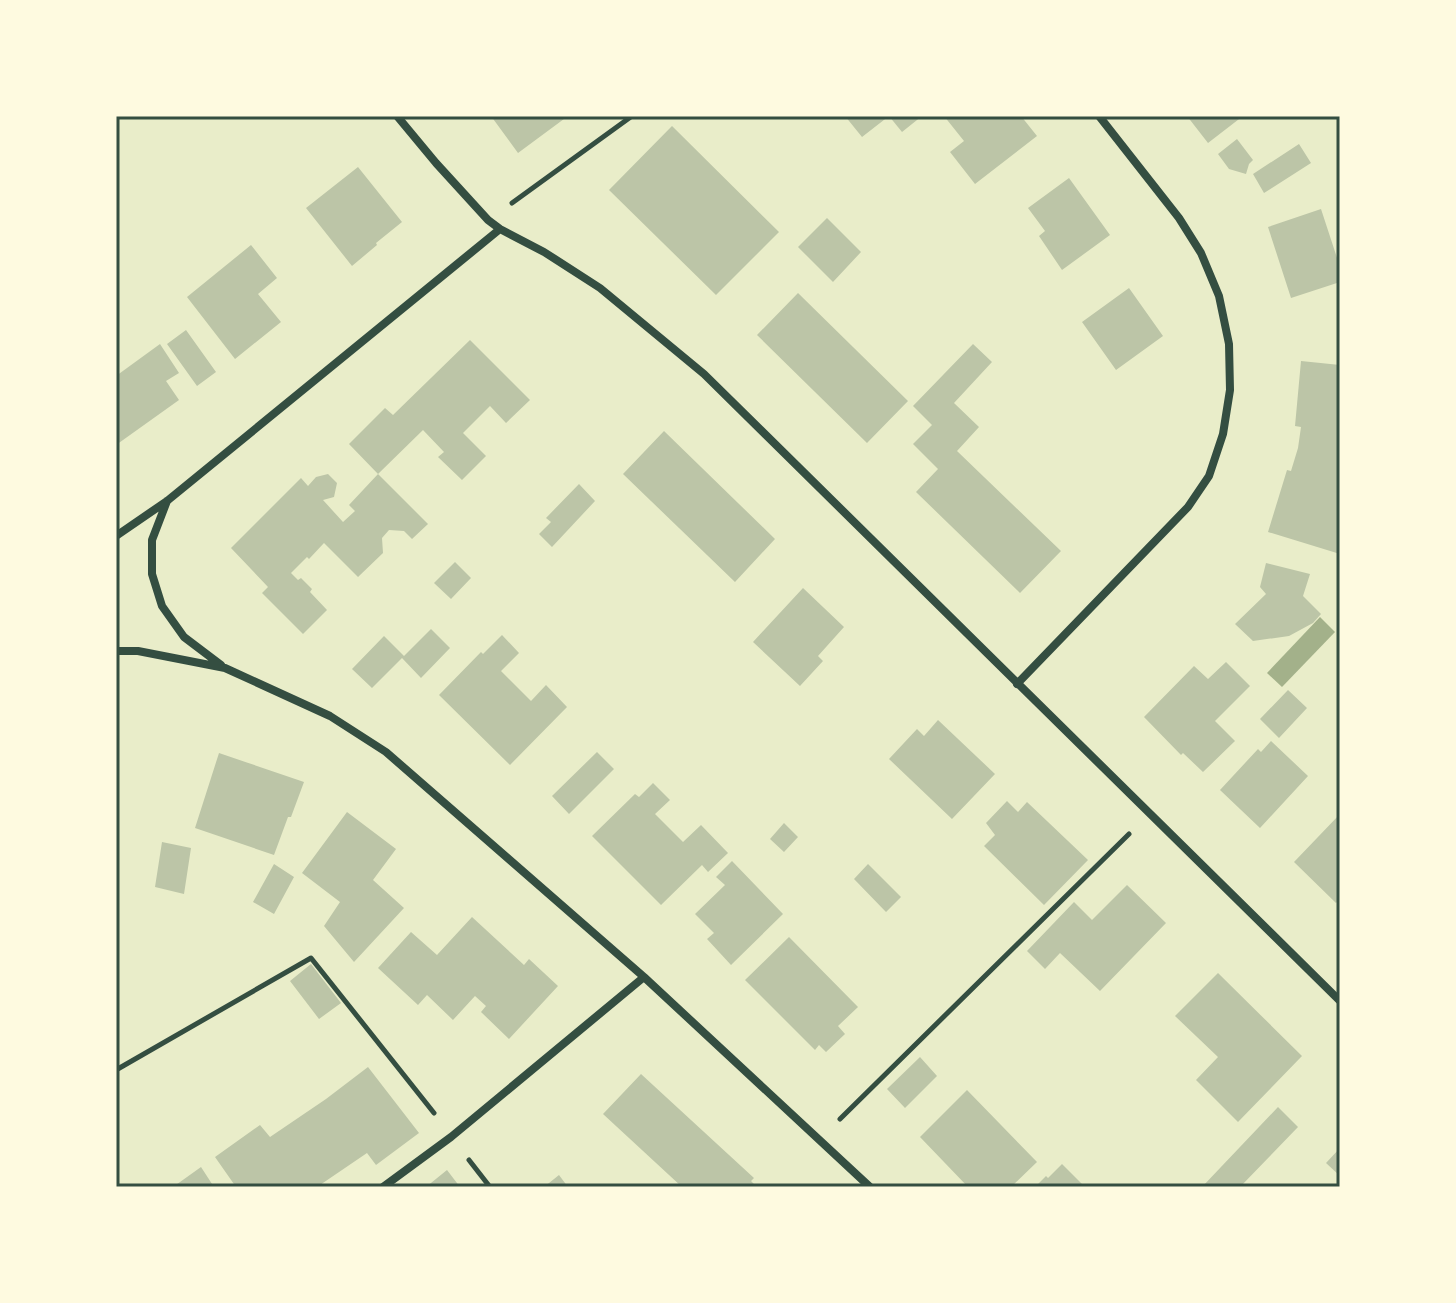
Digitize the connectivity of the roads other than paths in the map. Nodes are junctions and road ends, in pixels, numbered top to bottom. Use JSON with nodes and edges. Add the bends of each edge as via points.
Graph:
{"nodes":[{"id":1,"x":397,"y":116,"type":"edge"},
{"id":2,"x":1099,"y":116,"type":"edge"},
{"id":3,"x":500,"y":229,"type":"junction"},
{"id":4,"x":167,"y":501,"type":"junction"},
{"id":5,"x":116,"y":536,"type":"edge"},
{"id":6,"x":116,"y":651,"type":"edge"},
{"id":7,"x":225,"y":668,"type":"junction"},
{"id":8,"x":1017,"y":684,"type":"junction"},
{"id":9,"x":644,"y":977,"type":"junction"},
{"id":10,"x":1340,"y":1001,"type":"edge"},
{"id":11,"x":383,"y":1187,"type":"edge"},
{"id":12,"x":870,"y":1187,"type":"edge"}],
"edges":[{"from":1,"to":3,"type":"street"},
{"from":2,"to":8,"type":"street","via":[[1201,253],[1219,296],[1229,344],[1230,390],[1209,476],[1188,507]]},
{"from":3,"to":4,"type":"street"},
{"from":3,"to":8,"type":"street","via":[[600,288],[704,374]]},
{"from":4,"to":5,"type":"street"},
{"from":4,"to":7,"type":"street","via":[[152,540],[152,574],[162,606],[184,637]]},
{"from":6,"to":7,"type":"street"},
{"from":7,"to":9,"type":"street","via":[[330,716],[386,752]]},
{"from":8,"to":10,"type":"street"},
{"from":9,"to":11,"type":"street"},
{"from":9,"to":12,"type":"street"}]}
